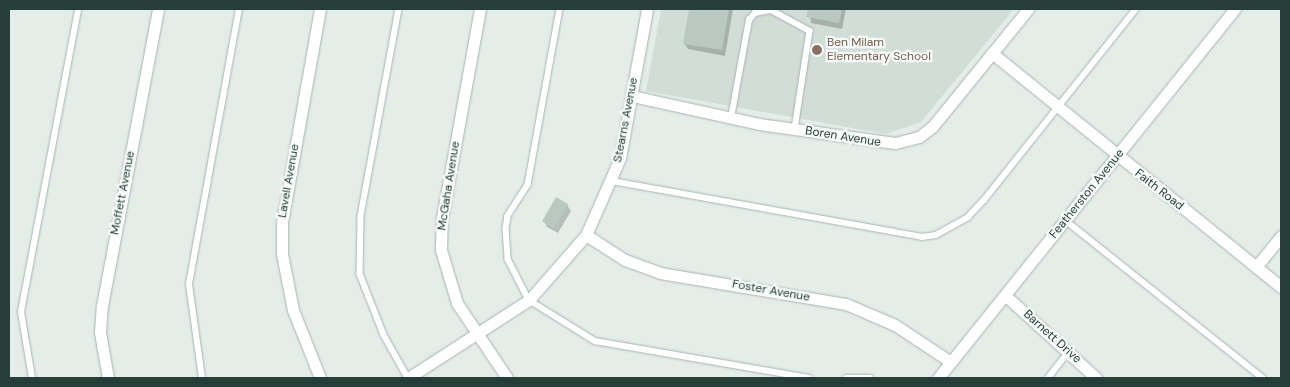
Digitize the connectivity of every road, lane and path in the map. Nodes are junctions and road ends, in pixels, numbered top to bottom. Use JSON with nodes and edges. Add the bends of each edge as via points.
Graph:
{"nodes":[{"id":1,"x":78,"y":9,"type":"edge"},
{"id":2,"x":158,"y":9,"type":"edge"},
{"id":3,"x":239,"y":9,"type":"edge"},
{"id":4,"x":320,"y":9,"type":"edge"},
{"id":5,"x":400,"y":9,"type":"edge"},
{"id":6,"x":480,"y":9,"type":"edge"},
{"id":7,"x":560,"y":9,"type":"edge"},
{"id":8,"x":647,"y":9,"type":"edge"},
{"id":9,"x":1028,"y":9,"type":"edge"},
{"id":10,"x":1136,"y":9,"type":"edge"},
{"id":11,"x":1235,"y":9,"type":"edge"},
{"id":12,"x":992,"y":53,"type":"junction"},
{"id":13,"x":632,"y":96,"type":"junction"},
{"id":14,"x":1057,"y":107,"type":"junction"},
{"id":15,"x":731,"y":118,"type":"junction"},
{"id":16,"x":795,"y":129,"type":"junction"},
{"id":17,"x":1117,"y":157,"type":"junction"},
{"id":18,"x":612,"y":181,"type":"junction"},
{"id":19,"x":1065,"y":220,"type":"junction"},
{"id":20,"x":586,"y":236,"type":"junction"},
{"id":21,"x":1281,"y":236,"type":"edge"},
{"id":22,"x":1256,"y":267,"type":"junction"},
{"id":23,"x":1281,"y":287,"type":"edge"},
{"id":24,"x":1006,"y":296,"type":"junction"},
{"id":25,"x":529,"y":300,"type":"junction"},
{"id":26,"x":476,"y":335,"type":"junction"},
{"id":27,"x":1070,"y":350,"type":"junction"},
{"id":28,"x":951,"y":362,"type":"junction"},
{"id":29,"x":32,"y":378,"type":"edge"},
{"id":30,"x":108,"y":378,"type":"edge"},
{"id":31,"x":202,"y":378,"type":"edge"},
{"id":32,"x":320,"y":378,"type":"edge"},
{"id":33,"x":408,"y":378,"type":"edge"},
{"id":34,"x":507,"y":378,"type":"edge"},
{"id":35,"x":809,"y":378,"type":"edge"},
{"id":36,"x":846,"y":378,"type":"edge"},
{"id":37,"x":870,"y":378,"type":"edge"},
{"id":38,"x":938,"y":378,"type":"edge"},
{"id":39,"x":1048,"y":378,"type":"edge"},
{"id":40,"x":1096,"y":378,"type":"edge"},
{"id":41,"x":1263,"y":378,"type":"edge"}],
"edges":[{"from":1,"to":29,"type":"lane","via":[[21,312]]},
{"from":2,"to":30,"type":"street","name":"Moffett Avenue","via":[[102,306],[100,332]]},
{"from":3,"to":31,"type":"lane","via":[[189,284]]},
{"from":4,"to":32,"type":"street","name":"Lavell Avenue","via":[[282,230],[293,310]]},
{"from":5,"to":33,"type":"lane","via":[[360,217],[360,274],[384,335]]},
{"from":6,"to":26,"type":"street","name":"McGaha Avenue","via":[[441,231],[448,279]]},
{"from":7,"to":25,"type":"lane","via":[[528,185],[508,216],[506,229],[508,259]]},
{"from":8,"to":13,"type":"street","name":"Stearns Avenue"},
{"from":9,"to":12,"type":"street","name":"Boren Avenue"},
{"from":10,"to":14,"type":"lane"},
{"from":11,"to":17,"type":"street","name":"Featherston Avenue"},
{"from":12,"to":14,"type":"street","name":"Faith Road"},
{"from":12,"to":16,"type":"street","name":"Boren Avenue","via":[[919,137],[886,144]]},
{"from":13,"to":15,"type":"street","name":"Boren Avenue"},
{"from":13,"to":18,"type":"street","name":"Stearns Avenue"},
{"from":14,"to":17,"type":"street","name":"Faith Road"},
{"from":14,"to":18,"type":"lane","via":[[968,217],[936,235],[922,237]]},
{"from":15,"to":16,"type":"street","name":"Boren Avenue"},
{"from":15,"to":16,"type":"lane","via":[[749,20],[755,13],[771,10],[810,31]]},
{"from":17,"to":19,"type":"street","name":"Featherston Avenue"},
{"from":17,"to":22,"type":"street","name":"Faith Road"},
{"from":18,"to":20,"type":"street","name":"Stearns Avenue"},
{"from":19,"to":24,"type":"street","name":"Featherston Avenue"},
{"from":19,"to":41,"type":"lane"},
{"from":20,"to":25,"type":"street","name":"Stearns Avenue"},
{"from":20,"to":28,"type":"street","name":"Foster Avenue","via":[[626,260],[660,273],[846,304],[895,325]]},
{"from":21,"to":22,"type":"street"},
{"from":22,"to":23,"type":"street","name":"Faith Road"},
{"from":24,"to":27,"type":"street","name":"Barnett Drive"},
{"from":24,"to":28,"type":"street","name":"Featherston Avenue"},
{"from":25,"to":26,"type":"street","name":"Stearns Avenue"},
{"from":25,"to":35,"type":"lane","via":[[595,340]]},
{"from":26,"to":33,"type":"street","name":"Stearns Avenue"},
{"from":26,"to":34,"type":"street","name":"McGaha Avenue"},
{"from":27,"to":39,"type":"lane"},
{"from":27,"to":40,"type":"street","name":"Barnett Drive"},
{"from":28,"to":38,"type":"street","name":"Featherston Avenue"},
{"from":36,"to":37,"type":"lane"}]}
